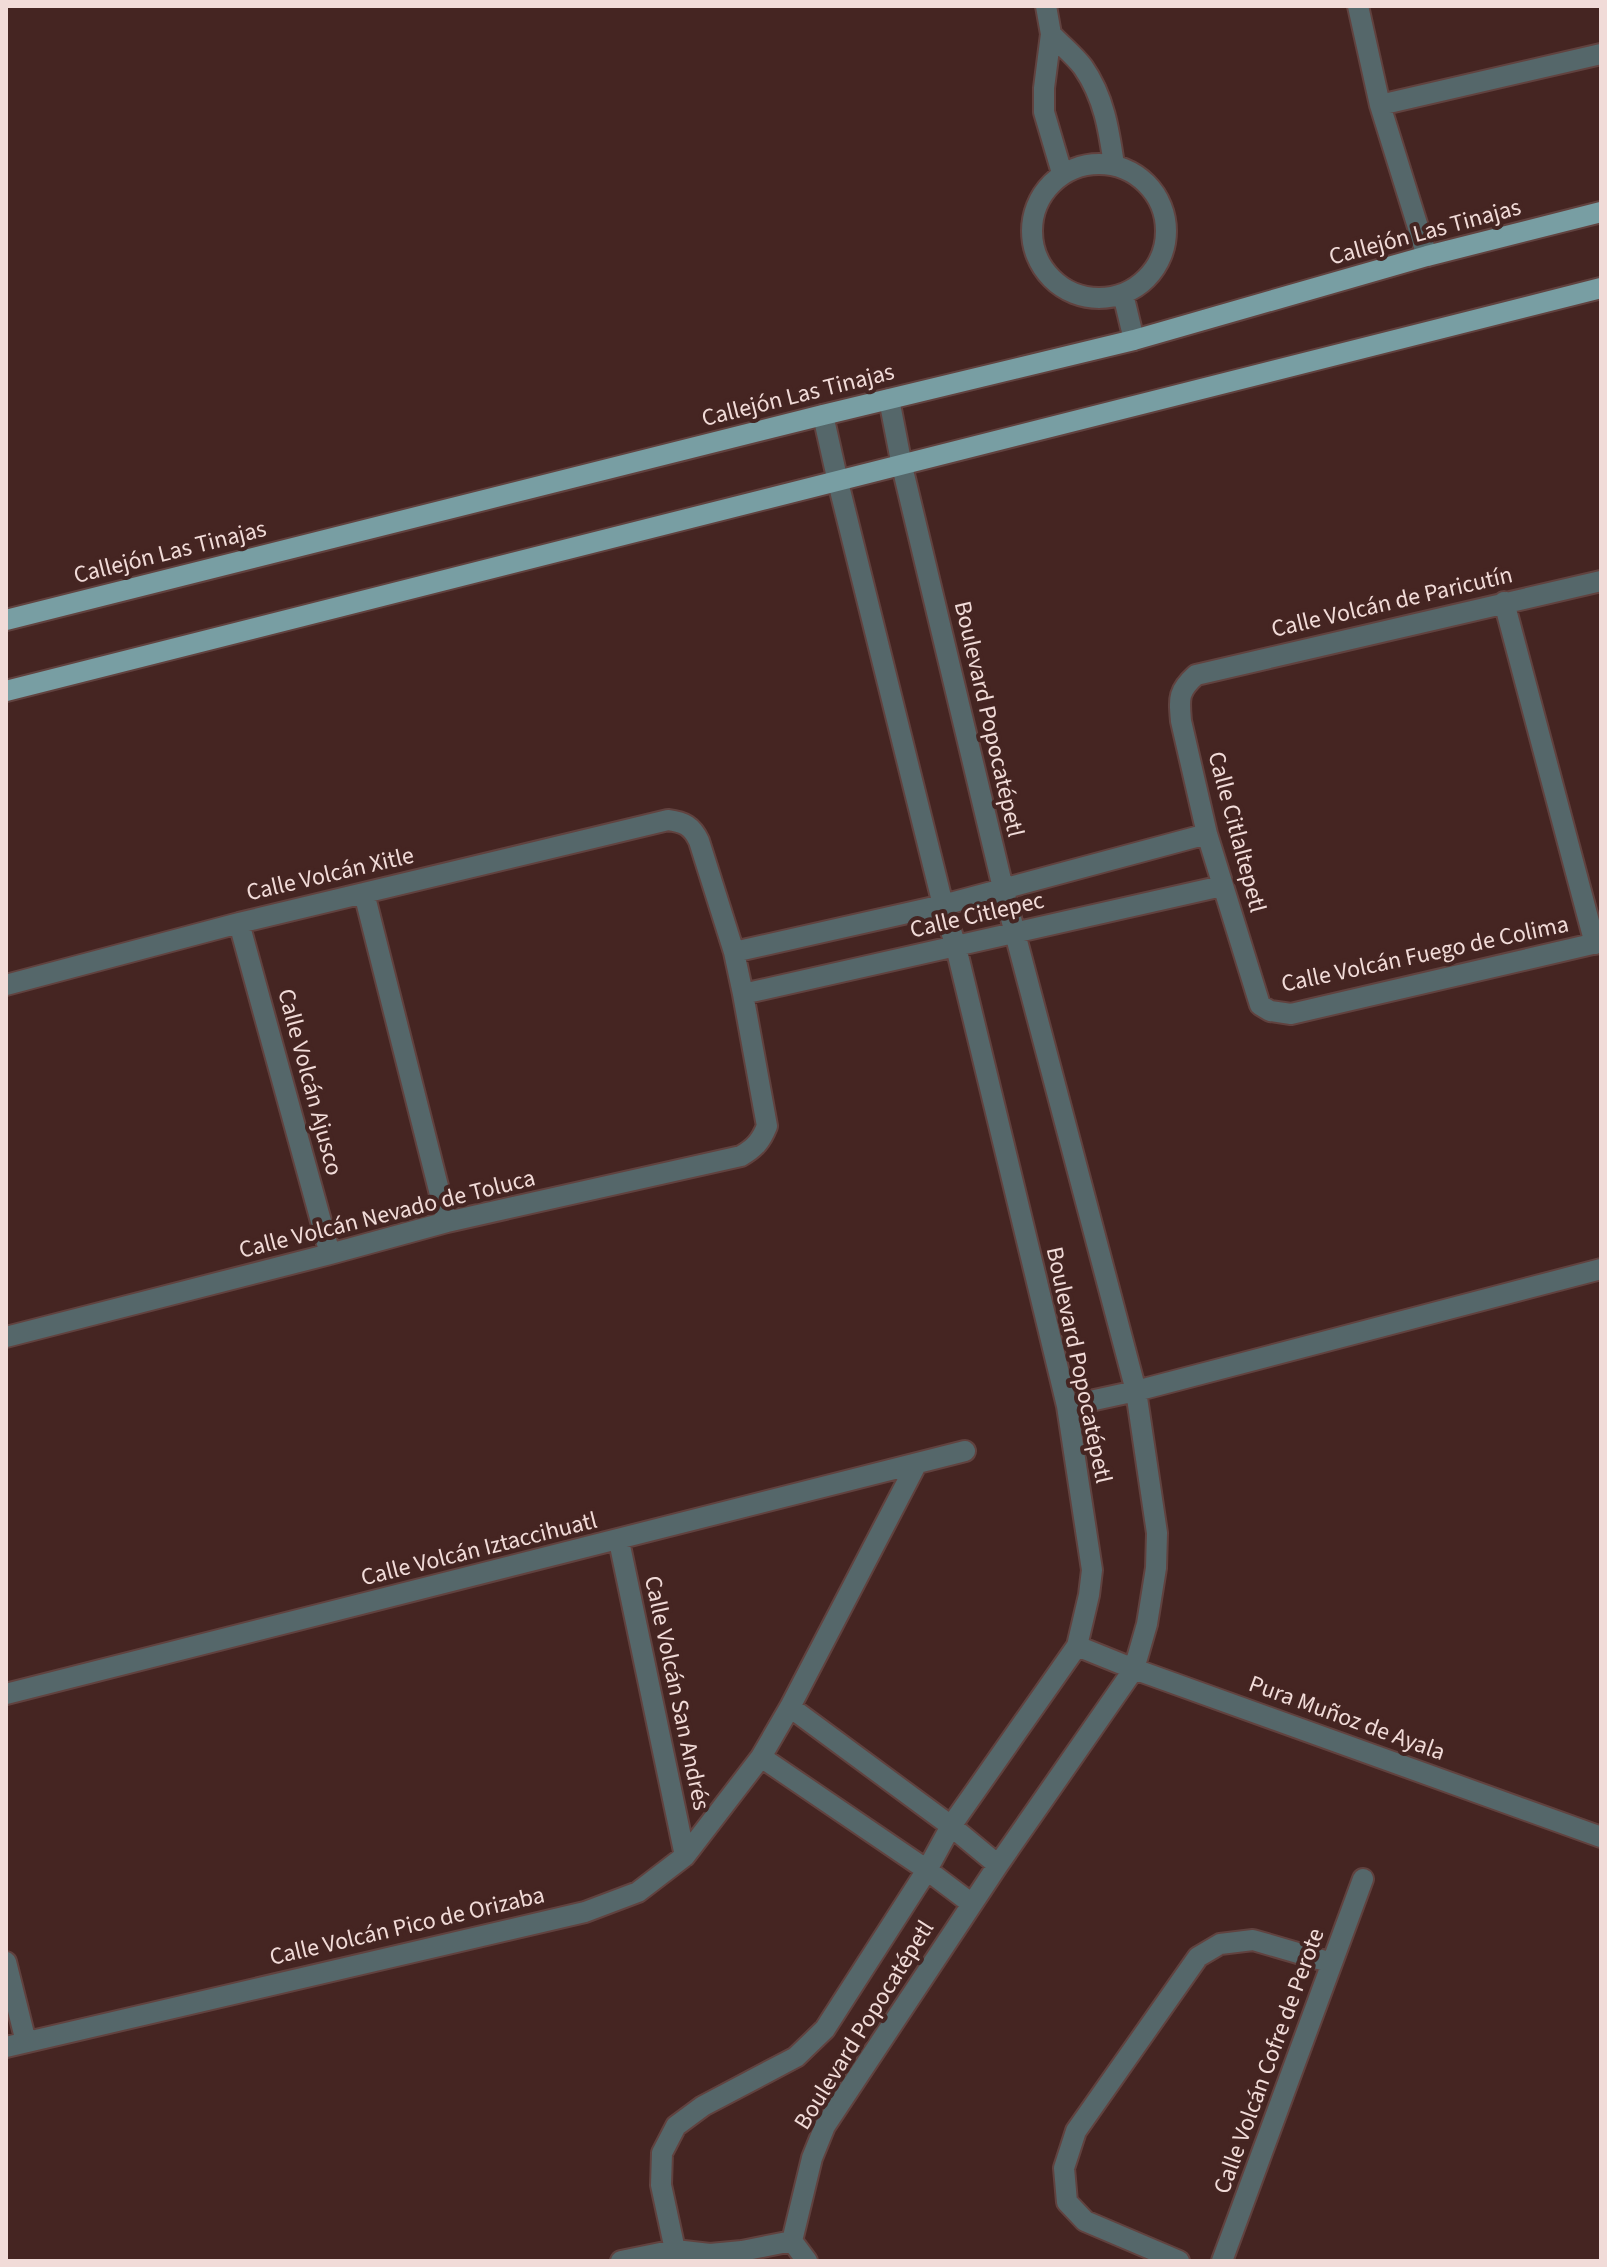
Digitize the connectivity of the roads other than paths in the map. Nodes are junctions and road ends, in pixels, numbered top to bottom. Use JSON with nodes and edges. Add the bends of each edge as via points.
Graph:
{"nodes":[{"id":1,"x":1046,"y":6,"type":"edge"},
{"id":2,"x":1358,"y":6,"type":"edge"},
{"id":3,"x":1051,"y":34,"type":"junction"},
{"id":4,"x":1601,"y":54,"type":"edge"},
{"id":5,"x":1380,"y":105,"type":"junction"},
{"id":6,"x":1114,"y":165,"type":"junction"},
{"id":7,"x":1062,"y":173,"type":"junction"},
{"id":8,"x":1601,"y":212,"type":"edge"},
{"id":9,"x":1427,"y":256,"type":"junction"},
{"id":10,"x":1601,"y":288,"type":"edge"},
{"id":11,"x":1123,"y":294,"type":"junction"},
{"id":12,"x":1134,"y":340,"type":"junction"},
{"id":13,"x":889,"y":399,"type":"junction"},
{"id":14,"x":823,"y":415,"type":"junction"},
{"id":15,"x":902,"y":466,"type":"junction"},
{"id":16,"x":838,"y":482,"type":"junction"},
{"id":17,"x":1601,"y":581,"type":"edge"},
{"id":18,"x":1504,"y":602,"type":"junction"},
{"id":19,"x":6,"y":620,"type":"edge"},
{"id":20,"x":1196,"y":675,"type":"joint"},
{"id":21,"x":6,"y":691,"type":"edge"},
{"id":22,"x":1207,"y":834,"type":"junction"},
{"id":23,"x":1222,"y":886,"type":"junction"},
{"id":24,"x":1003,"y":888,"type":"junction"},
{"id":25,"x":364,"y":893,"type":"junction"},
{"id":26,"x":943,"y":905,"type":"junction"},
{"id":27,"x":239,"y":923,"type":"junction"},
{"id":28,"x":1016,"y":932,"type":"junction"},
{"id":29,"x":1598,"y":943,"type":"edge"},
{"id":30,"x":956,"y":947,"type":"junction"},
{"id":31,"x":734,"y":952,"type":"junction"},
{"id":32,"x":6,"y":985,"type":"edge"},
{"id":33,"x":743,"y":994,"type":"junction"},
{"id":34,"x":1260,"y":1005,"type":"joint"},
{"id":35,"x":447,"y":1222,"type":"junction"},
{"id":36,"x":330,"y":1254,"type":"junction"},
{"id":37,"x":1601,"y":1269,"type":"edge"},
{"id":38,"x":6,"y":1337,"type":"edge"},
{"id":39,"x":1136,"y":1391,"type":"junction"},
{"id":40,"x":1067,"y":1406,"type":"junction"},
{"id":41,"x":965,"y":1451,"type":"dead end"},
{"id":42,"x":916,"y":1465,"type":"junction"},
{"id":43,"x":619,"y":1541,"type":"junction"},
{"id":44,"x":1077,"y":1646,"type":"junction"},
{"id":45,"x":1134,"y":1669,"type":"junction"},
{"id":46,"x":6,"y":1694,"type":"edge"},
{"id":47,"x":790,"y":1707,"type":"junction"},
{"id":48,"x":761,"y":1757,"type":"junction"},
{"id":49,"x":951,"y":1826,"type":"junction"},
{"id":50,"x":1601,"y":1837,"type":"edge"},
{"id":51,"x":685,"y":1856,"type":"junction"},
{"id":52,"x":998,"y":1865,"type":"junction"},
{"id":53,"x":927,"y":1870,"type":"junction"},
{"id":54,"x":1363,"y":1879,"type":"dead end"},
{"id":55,"x":972,"y":1904,"type":"junction"},
{"id":56,"x":6,"y":1962,"type":"edge"},
{"id":57,"x":1332,"y":1963,"type":"junction"},
{"id":58,"x":16,"y":2044,"type":"edge"},
{"id":59,"x":792,"y":2241,"type":"junction"},
{"id":60,"x":675,"y":2250,"type":"junction"},
{"id":61,"x":621,"y":2261,"type":"edge"},
{"id":62,"x":807,"y":2261,"type":"edge"},
{"id":63,"x":1179,"y":2261,"type":"edge"},
{"id":64,"x":1222,"y":2261,"type":"edge"}],
"edges":[{"from":1,"to":3,"type":"street"},
{"from":2,"to":5,"type":"street"},
{"from":3,"to":6,"type":"street","via":[[1082,66],[1100,97]]},
{"from":3,"to":7,"type":"street","via":[[1044,112]]},
{"from":4,"to":5,"type":"street"},
{"from":5,"to":9,"type":"street"},
{"from":6,"to":7,"type":"street","via":[[1089,164]]},
{"from":6,"to":11,"type":"street","via":[[1136,175],[1154,192],[1165,214],[1159,262],[1144,281]]},
{"from":7,"to":11,"type":"street","via":[[1033,209],[1037,260],[1058,285],[1090,298]]},
{"from":8,"to":9,"type":"main road","name":"Callejón Las Tinajas"},
{"from":9,"to":12,"type":"main road","name":"Callejón Las Tinajas"},
{"from":10,"to":15,"type":"main road"},
{"from":11,"to":12,"type":"street"},
{"from":12,"to":13,"type":"main road","name":"Callejón Las Tinajas"},
{"from":13,"to":14,"type":"main road","name":"Callejón Las Tinajas"},
{"from":13,"to":15,"type":"street","name":"Boulevard Popocatépetl"},
{"from":14,"to":16,"type":"street","name":"Boulevard Popocatépetl"},
{"from":14,"to":19,"type":"main road","name":"Callejón Las Tinajas"},
{"from":15,"to":16,"type":"main road"},
{"from":15,"to":24,"type":"street","name":"Boulevard Popocatépetl"},
{"from":16,"to":21,"type":"main road"},
{"from":16,"to":26,"type":"street","name":"Boulevard Popocatépetl"},
{"from":17,"to":18,"type":"street","name":"Calle Volcán de Paricutín"},
{"from":18,"to":20,"type":"street","name":"Calle Volcán de Paricutín"},
{"from":18,"to":29,"type":"street"},
{"from":20,"to":22,"type":"street","name":"Calle Citlaltepetl","via":[[1183,686],[1181,721]]},
{"from":22,"to":23,"type":"street","name":"Calle Citlaltepetl"},
{"from":22,"to":24,"type":"street","name":"Calle Citlepec"},
{"from":23,"to":28,"type":"street","name":"Calle Citlepec"},
{"from":23,"to":34,"type":"street","name":"Calle Citlaltepetl"},
{"from":24,"to":26,"type":"street","name":"Calle Citlepec"},
{"from":24,"to":28,"type":"street","name":"Boulevard Popocatépetl"},
{"from":25,"to":27,"type":"street","name":"Calle Volcán Xitle"},
{"from":25,"to":31,"type":"street","name":"Calle Volcán Xitle","via":[[668,820],[682,822],[694,830]]},
{"from":25,"to":35,"type":"street"},
{"from":26,"to":30,"type":"street","name":"Boulevard Popocatépetl"},
{"from":26,"to":31,"type":"street","name":"Calle Citlepec"},
{"from":27,"to":32,"type":"street","name":"Calle Volcán Xitle"},
{"from":27,"to":36,"type":"street","name":"Calle Volcán Ajusco"},
{"from":28,"to":30,"type":"street","name":"Calle Citlepec"},
{"from":28,"to":39,"type":"street","name":"Boulevard Popocatépetl"},
{"from":29,"to":34,"type":"street","name":"Calle Volcán Fuego de Colima","via":[[1291,1014]]},
{"from":30,"to":33,"type":"street","name":"Calle Citlepec"},
{"from":30,"to":40,"type":"street","name":"Boulevard Popocatépetl"},
{"from":31,"to":33,"type":"street"},
{"from":33,"to":35,"type":"street","name":"Calle Volcán Nevado de Toluca","via":[[767,1126],[751,1150]]},
{"from":35,"to":36,"type":"street","name":"Calle Volcán Nevado de Toluca"},
{"from":36,"to":38,"type":"street","name":"Calle Volcán Nevado de Toluca"},
{"from":37,"to":39,"type":"street"},
{"from":39,"to":40,"type":"street"},
{"from":39,"to":45,"type":"street","name":"Boulevard Popocatépetl","via":[[1157,1533],[1147,1624]]},
{"from":40,"to":44,"type":"street","name":"Boulevard Popocatépetl","via":[[1092,1570]]},
{"from":41,"to":42,"type":"street","name":"Calle Volcán Iztaccihuatl"},
{"from":42,"to":43,"type":"street","name":"Calle Volcán Iztaccihuatl"},
{"from":42,"to":47,"type":"street","name":"Calle Volcán Pico de Orizaba"},
{"from":43,"to":46,"type":"street","name":"Calle Volcán Iztaccihuatl"},
{"from":43,"to":51,"type":"street","name":"Calle Volcán San Andrés"},
{"from":44,"to":45,"type":"street","name":"Pura Muñoz de Ayala"},
{"from":44,"to":49,"type":"street","name":"Boulevard Popocatépetl"},
{"from":45,"to":50,"type":"street","name":"Pura Muñoz de Ayala"},
{"from":45,"to":52,"type":"street","name":"Boulevard Popocatépetl"},
{"from":47,"to":48,"type":"street","name":"Calle Volcán Pico de Orizaba"},
{"from":47,"to":49,"type":"street"},
{"from":48,"to":51,"type":"street","name":"Calle Volcán Pico de Orizaba"},
{"from":48,"to":53,"type":"street"},
{"from":49,"to":52,"type":"street"},
{"from":49,"to":53,"type":"street","name":"Boulevard Popocatépetl"},
{"from":51,"to":58,"type":"street","name":"Calle Volcán Pico de Orizaba","via":[[638,1892],[585,1912]]},
{"from":52,"to":55,"type":"street","name":"Boulevard Popocatépetl"},
{"from":53,"to":55,"type":"street"},
{"from":53,"to":60,"type":"street","name":"Boulevard Popocatépetl","via":[[825,2029],[796,2057],[676,2126],[662,2153],[661,2185]]},
{"from":54,"to":57,"type":"street","name":"Calle Volcán Cofre de Perote"},
{"from":55,"to":59,"type":"street","name":"Boulevard Popocatépetl","via":[[825,2126]]},
{"from":56,"to":58,"type":"street"},
{"from":57,"to":63,"type":"street","via":[[1253,1940],[1220,1944],[1198,1957],[1076,2131],[1064,2168],[1067,2202],[1085,2221]]},
{"from":57,"to":64,"type":"street","name":"Calle Volcán Cofre de Perote"},
{"from":59,"to":60,"type":"street","via":[[710,2254]]},
{"from":59,"to":62,"type":"street"},
{"from":60,"to":61,"type":"street"}]}
